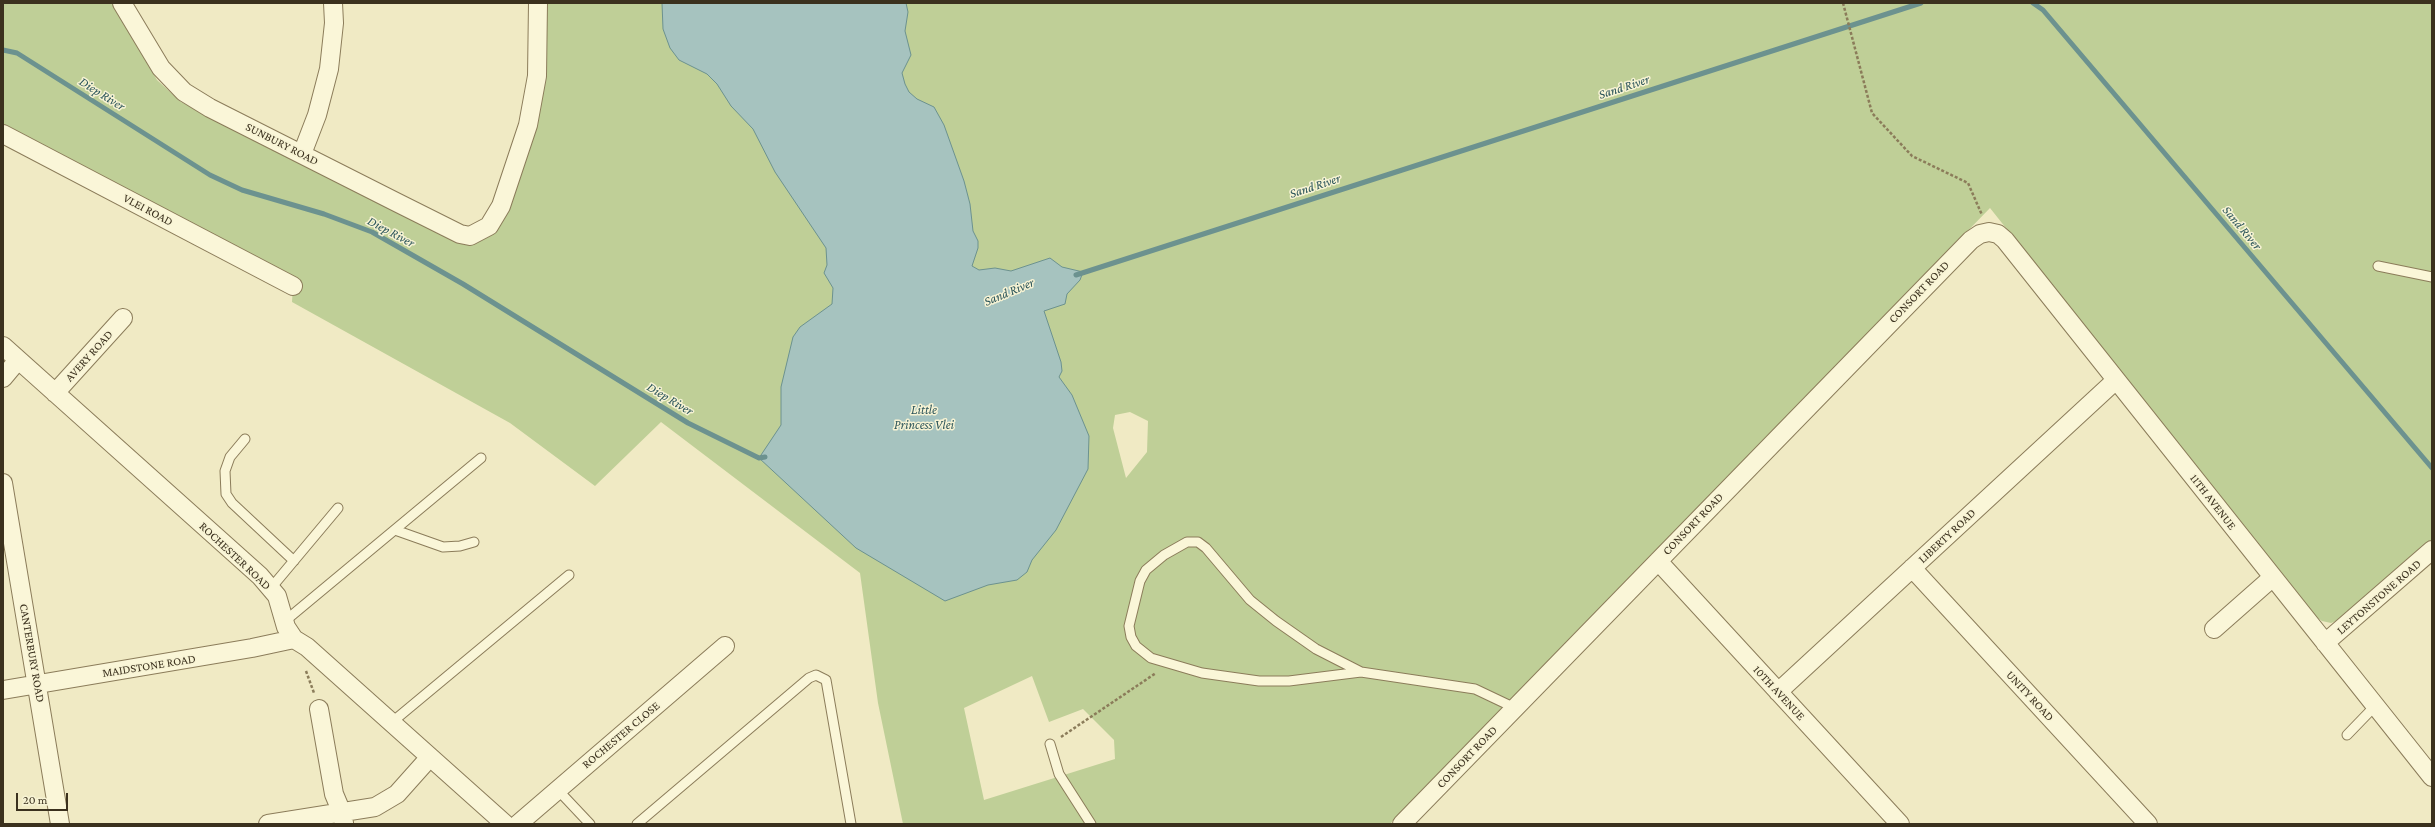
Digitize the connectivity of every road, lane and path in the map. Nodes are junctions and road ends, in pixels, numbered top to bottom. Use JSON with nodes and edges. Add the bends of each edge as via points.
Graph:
{"nodes":[{"id":1,"x":122,"y":3,"type":"edge"},
{"id":2,"x":333,"y":3,"type":"edge"},
{"id":3,"x":538,"y":3,"type":"edge"},
{"id":4,"x":1844,"y":3,"type":"edge"},
{"id":5,"x":3,"y":134,"type":"edge"},
{"id":6,"x":302,"y":154,"type":"junction"},
{"id":7,"x":1989,"y":232,"type":"junction"},
{"id":8,"x":2378,"y":266,"type":"dead end"},
{"id":9,"x":2432,"y":277,"type":"edge"},
{"id":10,"x":293,"y":286,"type":"dead end"},
{"id":11,"x":123,"y":318,"type":"dead end"},
{"id":12,"x":3,"y":346,"type":"edge"},
{"id":13,"x":18,"y":360,"type":"junction"},
{"id":14,"x":3,"y":378,"type":"edge"},
{"id":15,"x":2116,"y":380,"type":"junction"},
{"id":16,"x":55,"y":393,"type":"junction"},
{"id":17,"x":245,"y":439,"type":"dead end"},
{"id":18,"x":481,"y":458,"type":"dead end"},
{"id":19,"x":3,"y":483,"type":"edge"},
{"id":20,"x":338,"y":508,"type":"dead end"},
{"id":21,"x":395,"y":530,"type":"junction"},
{"id":22,"x":474,"y":542,"type":"dead end"},
{"id":23,"x":2432,"y":550,"type":"edge"},
{"id":24,"x":294,"y":560,"type":"junction"},
{"id":25,"x":1658,"y":561,"type":"junction"},
{"id":26,"x":1912,"y":568,"type":"junction"},
{"id":27,"x":569,"y":576,"type":"dead end"},
{"id":28,"x":2273,"y":577,"type":"junction"},
{"id":29,"x":271,"y":588,"type":"junction"},
{"id":30,"x":285,"y":621,"type":"junction"},
{"id":31,"x":2214,"y":629,"type":"dead end"},
{"id":32,"x":294,"y":639,"type":"junction"},
{"id":33,"x":2326,"y":643,"type":"junction"},
{"id":34,"x":725,"y":646,"type":"dead end"},
{"id":35,"x":1170,"y":664,"type":"junction"},
{"id":36,"x":305,"y":667,"type":"dead end"},
{"id":37,"x":1361,"y":672,"type":"junction"},
{"id":38,"x":37,"y":684,"type":"junction"},
{"id":39,"x":3,"y":690,"type":"edge"},
{"id":40,"x":1778,"y":692,"type":"junction"},
{"id":41,"x":2375,"y":706,"type":"junction"},
{"id":42,"x":1515,"y":708,"type":"junction"},
{"id":43,"x":319,"y":709,"type":"joint"},
{"id":44,"x":391,"y":723,"type":"junction"},
{"id":45,"x":2347,"y":735,"type":"dead end"},
{"id":46,"x":1050,"y":744,"type":"joint"},
{"id":47,"x":430,"y":757,"type":"junction"},
{"id":48,"x":2432,"y":777,"type":"edge"},
{"id":49,"x":557,"y":790,"type":"junction"},
{"id":50,"x":343,"y":819,"type":"edge"},
{"id":51,"x":1405,"y":823,"type":"edge"},
{"id":52,"x":60,"y":824,"type":"edge"},
{"id":53,"x":268,"y":824,"type":"edge"},
{"id":54,"x":505,"y":824,"type":"edge"},
{"id":55,"x":518,"y":824,"type":"edge"},
{"id":56,"x":590,"y":824,"type":"edge"},
{"id":57,"x":637,"y":824,"type":"edge"},
{"id":58,"x":850,"y":824,"type":"edge"},
{"id":59,"x":1090,"y":824,"type":"edge"},
{"id":60,"x":1900,"y":824,"type":"edge"},
{"id":61,"x":2148,"y":824,"type":"edge"}],
"edges":[{"from":1,"to":6,"type":"street","name":"SUNBURY ROAD","via":[[160,68],[184,92],[210,108]]},
{"from":2,"to":6,"type":"street","via":[[334,23],[329,69],[317,115]]},
{"from":3,"to":6,"type":"street","name":"SUNBURY ROAD","via":[[537,76],[528,125],[501,206],[489,226],[480,232],[470,236],[460,234]]},
{"from":4,"to":7,"type":"path","via":[[1872,113],[1912,156],[1968,183]]},
{"from":5,"to":10,"type":"street","name":"VLEI ROAD"},
{"from":7,"to":15,"type":"street","name":"11TH AVENUE","via":[[2003,238]]},
{"from":7,"to":25,"type":"street","name":"CONSORT ROAD","via":[[1970,240]]},
{"from":8,"to":9,"type":"lane"},
{"from":11,"to":16,"type":"street","name":"AVERY ROAD"},
{"from":12,"to":13,"type":"street","name":"ROCHESTER ROAD"},
{"from":13,"to":14,"type":"street"},
{"from":13,"to":16,"type":"street","name":"ROCHESTER ROAD"},
{"from":15,"to":26,"type":"street","name":"LIBERTY ROAD"},
{"from":15,"to":28,"type":"street","name":"11TH AVENUE"},
{"from":16,"to":29,"type":"street","name":"ROCHESTER ROAD"},
{"from":17,"to":24,"type":"lane","via":[[230,457],[224,483],[226,494],[232,503]]},
{"from":18,"to":21,"type":"lane"},
{"from":19,"to":38,"type":"street","name":"CANTERBURY ROAD"},
{"from":20,"to":24,"type":"lane"},
{"from":21,"to":22,"type":"lane","via":[[443,547]]},
{"from":21,"to":30,"type":"lane"},
{"from":23,"to":33,"type":"street","name":"LEYTONSTONE ROAD"},
{"from":24,"to":29,"type":"lane"},
{"from":25,"to":40,"type":"street","name":"10TH AVENUE"},
{"from":25,"to":42,"type":"street","name":"CONSORT ROAD"},
{"from":26,"to":40,"type":"street","name":"LIBERTY ROAD"},
{"from":26,"to":61,"type":"street","name":"UNITY ROAD"},
{"from":27,"to":44,"type":"lane"},
{"from":28,"to":31,"type":"street"},
{"from":28,"to":33,"type":"street","name":"11TH AVENUE"},
{"from":29,"to":30,"type":"street","name":"ROCHESTER ROAD","via":[[277,596]]},
{"from":30,"to":32,"type":"street","name":"ROCHESTER ROAD"},
{"from":32,"to":38,"type":"street","name":"MAIDSTONE ROAD"},
{"from":32,"to":44,"type":"street","name":"ROCHESTER ROAD","via":[[307,647]]},
{"from":33,"to":41,"type":"street","name":"11TH AVENUE"},
{"from":34,"to":49,"type":"street","name":"ROCHESTER CLOSE"},
{"from":35,"to":37,"type":"lane","via":[[1228,678],[1259,681],[1290,681]]},
{"from":35,"to":37,"type":"lane","via":[[1151,658],[1136,646],[1130,631],[1131,612],[1140,580],[1146,570],[1177,547],[1195,541],[1206,548],[1250,600],[1276,621],[1316,649]]},
{"from":35,"to":46,"type":"path"},
{"from":36,"to":43,"type":"path"},
{"from":37,"to":42,"type":"lane","via":[[1475,690]]},
{"from":38,"to":39,"type":"street","name":"MAIDSTONE ROAD"},
{"from":38,"to":52,"type":"street","name":"CANTERBURY ROAD"},
{"from":40,"to":60,"type":"street","name":"10TH AVENUE"},
{"from":41,"to":45,"type":"lane"},
{"from":41,"to":48,"type":"street","name":"11TH AVENUE"},
{"from":42,"to":51,"type":"street","name":"CONSORT ROAD"},
{"from":43,"to":50,"type":"street","via":[[334,794]]},
{"from":44,"to":47,"type":"street","name":"ROCHESTER ROAD"},
{"from":46,"to":59,"type":"lane","via":[[1059,774]]},
{"from":47,"to":50,"type":"street","via":[[396,794]]},
{"from":47,"to":54,"type":"street","name":"ROCHESTER ROAD"},
{"from":49,"to":55,"type":"street","name":"ROCHESTER CLOSE"},
{"from":49,"to":56,"type":"lane"},
{"from":50,"to":53,"type":"street"},
{"from":57,"to":58,"type":"lane","via":[[816,674],[826,680]]}]}
